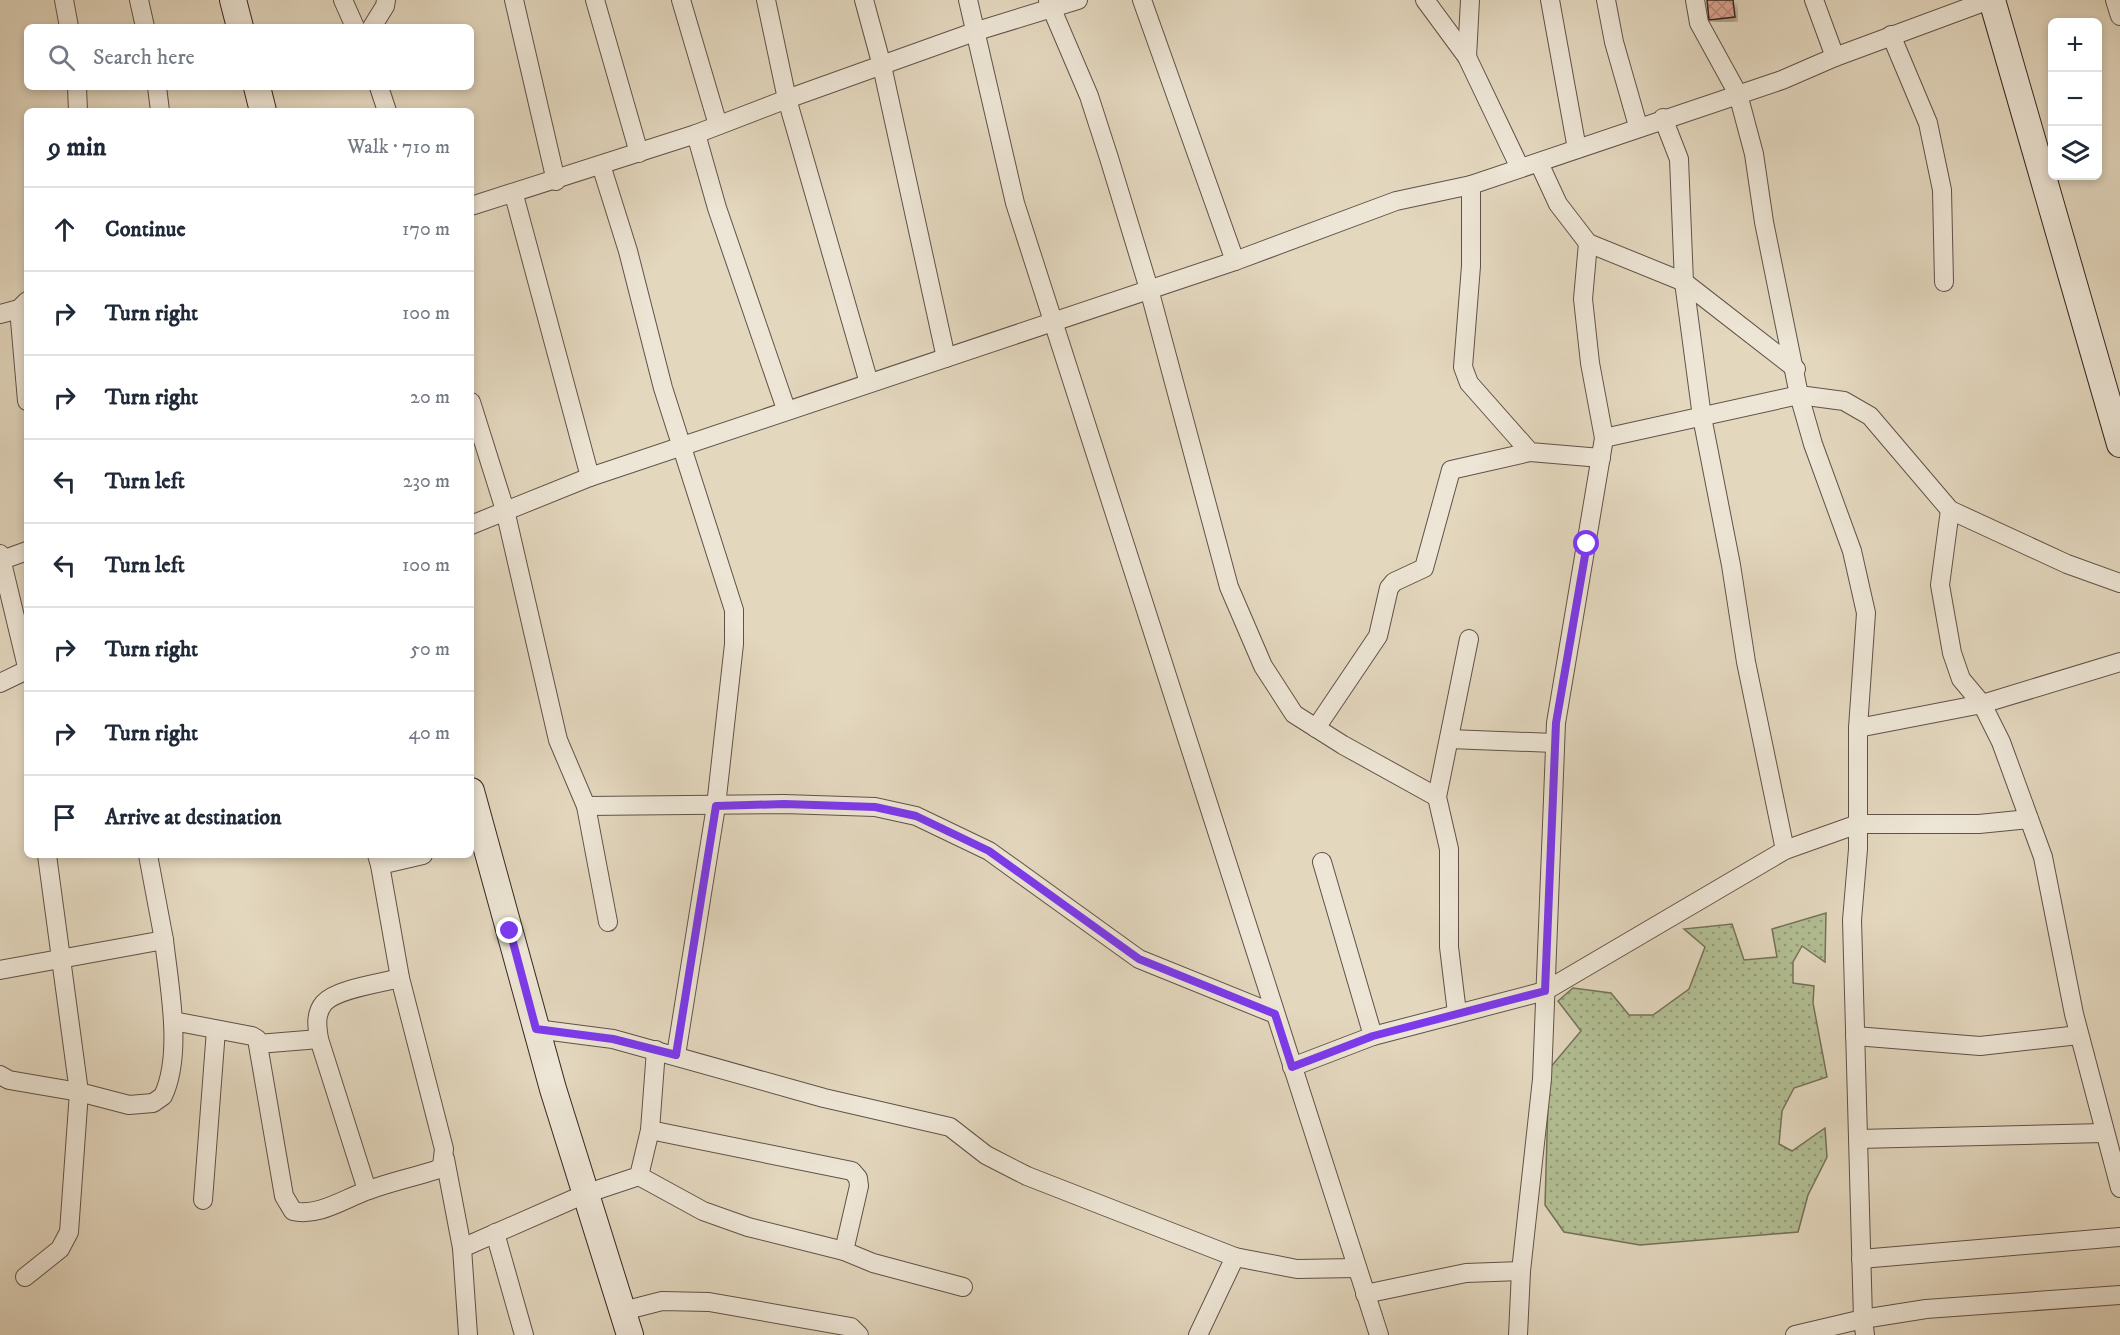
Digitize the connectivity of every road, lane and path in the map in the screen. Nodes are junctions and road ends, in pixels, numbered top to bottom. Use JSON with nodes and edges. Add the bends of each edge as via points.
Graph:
{"nodes":[{"id":1,"x":64,"y":0,"type":"edge"},
{"id":2,"x":139,"y":0,"type":"edge"},
{"id":3,"x":232,"y":0,"type":"edge"},
{"id":4,"x":343,"y":0,"type":"edge"},
{"id":5,"x":386,"y":0,"type":"edge"},
{"id":6,"x":514,"y":0,"type":"edge"},
{"id":7,"x":595,"y":0,"type":"edge"},
{"id":8,"x":681,"y":0,"type":"edge"},
{"id":9,"x":766,"y":0,"type":"edge"},
{"id":10,"x":864,"y":0,"type":"edge"},
{"id":11,"x":968,"y":0,"type":"edge"},
{"id":12,"x":1078,"y":0,"type":"edge"},
{"id":13,"x":1142,"y":0,"type":"edge"},
{"id":14,"x":1425,"y":0,"type":"edge"},
{"id":15,"x":1470,"y":0,"type":"edge"},
{"id":16,"x":1550,"y":0,"type":"edge"},
{"id":17,"x":1606,"y":0,"type":"edge"},
{"id":18,"x":1695,"y":0,"type":"edge"},
{"id":19,"x":1814,"y":0,"type":"edge"},
{"id":20,"x":1991,"y":0,"type":"edge"},
{"id":21,"x":2115,"y":0,"type":"edge"},
{"id":22,"x":1049,"y":4,"type":"edge"},
{"id":23,"x":2120,"y":16,"type":"edge"},
{"id":24,"x":68,"y":24,"type":"edge"},
{"id":25,"x":144,"y":24,"type":"edge"},
{"id":26,"x":239,"y":24,"type":"edge"},
{"id":27,"x":355,"y":24,"type":"edge"},
{"id":28,"x":374,"y":24,"type":"edge"},
{"id":29,"x":977,"y":31,"type":"junction"},
{"id":30,"x":1891,"y":35,"type":"junction"},
{"id":31,"x":1467,"y":57,"type":"junction"},
{"id":32,"x":1835,"y":57,"type":"junction"},
{"id":33,"x":882,"y":66,"type":"junction"},
{"id":34,"x":77,"y":90,"type":"edge"},
{"id":35,"x":157,"y":90,"type":"edge"},
{"id":36,"x":258,"y":90,"type":"edge"},
{"id":37,"x":380,"y":90,"type":"edge"},
{"id":38,"x":1738,"y":94,"type":"junction"},
{"id":39,"x":787,"y":99,"type":"junction"},
{"id":40,"x":78,"y":108,"type":"edge"},
{"id":41,"x":160,"y":108,"type":"edge"},
{"id":42,"x":262,"y":108,"type":"edge"},
{"id":43,"x":386,"y":108,"type":"edge"},
{"id":44,"x":1663,"y":118,"type":"junction"},
{"id":45,"x":718,"y":125,"type":"junction"},
{"id":46,"x":1638,"y":126,"type":"junction"},
{"id":47,"x":696,"y":134,"type":"junction"},
{"id":48,"x":1577,"y":149,"type":"junction"},
{"id":49,"x":639,"y":153,"type":"junction"},
{"id":50,"x":1539,"y":163,"type":"junction"},
{"id":51,"x":601,"y":165,"type":"junction"},
{"id":52,"x":1520,"y":168,"type":"junction"},
{"id":53,"x":556,"y":181,"type":"junction"},
{"id":54,"x":1471,"y":185,"type":"junction"},
{"id":55,"x":514,"y":195,"type":"junction"},
{"id":56,"x":474,"y":205,"type":"edge"},
{"id":57,"x":1588,"y":243,"type":"junction"},
{"id":58,"x":1235,"y":261,"type":"junction"},
{"id":59,"x":1684,"y":282,"type":"junction"},
{"id":60,"x":1944,"y":282,"type":"dead end"},
{"id":61,"x":1149,"y":289,"type":"junction"},
{"id":62,"x":23,"y":305,"type":"edge"},
{"id":63,"x":0,"y":314,"type":"edge"},
{"id":64,"x":1054,"y":320,"type":"junction"},
{"id":65,"x":24,"y":329,"type":"edge"},
{"id":66,"x":946,"y":358,"type":"junction"},
{"id":67,"x":1796,"y":369,"type":"junction"},
{"id":68,"x":869,"y":383,"type":"junction"},
{"id":69,"x":1799,"y":395,"type":"junction"},
{"id":70,"x":786,"y":409,"type":"junction"},
{"id":71,"x":474,"y":412,"type":"edge"},
{"id":72,"x":1702,"y":417,"type":"junction"},
{"id":73,"x":1604,"y":438,"type":"junction"},
{"id":74,"x":683,"y":444,"type":"junction"},
{"id":75,"x":2120,"y":444,"type":"edge"},
{"id":76,"x":1530,"y":452,"type":"junction"},
{"id":77,"x":1601,"y":458,"type":"junction"},
{"id":78,"x":590,"y":477,"type":"junction"},
{"id":79,"x":505,"y":510,"type":"junction"},
{"id":80,"x":1950,"y":510,"type":"junction"},
{"id":81,"x":474,"y":524,"type":"edge"},
{"id":82,"x":24,"y":552,"type":"edge"},
{"id":83,"x":1,"y":557,"type":"edge"},
{"id":84,"x":2120,"y":583,"type":"edge"},
{"id":85,"x":1468,"y":639,"type":"dead end"},
{"id":86,"x":24,"y":655,"type":"edge"},
{"id":87,"x":2120,"y":662,"type":"edge"},
{"id":88,"x":24,"y":670,"type":"edge"},
{"id":89,"x":0,"y":683,"type":"edge"},
{"id":90,"x":1982,"y":704,"type":"junction"},
{"id":91,"x":1316,"y":728,"type":"junction"},
{"id":92,"x":1858,"y":728,"type":"junction"},
{"id":93,"x":1449,"y":739,"type":"junction"},
{"id":94,"x":1554,"y":743,"type":"junction"},
{"id":95,"x":1437,"y":797,"type":"junction"},
{"id":96,"x":586,"y":806,"type":"junction"},
{"id":97,"x":716,"y":806,"type":"junction"},
{"id":98,"x":474,"y":813,"type":"edge"},
{"id":99,"x":2029,"y":819,"type":"junction"},
{"id":100,"x":1858,"y":824,"type":"junction"},
{"id":101,"x":478,"y":842,"type":"edge"},
{"id":102,"x":1785,"y":850,"type":"junction"},
{"id":103,"x":47,"y":858,"type":"edge"},
{"id":104,"x":149,"y":858,"type":"edge"},
{"id":105,"x":396,"y":858,"type":"edge"},
{"id":106,"x":378,"y":860,"type":"edge"},
{"id":107,"x":1322,"y":862,"type":"dead end"},
{"id":108,"x":608,"y":922,"type":"dead end"},
{"id":109,"x":164,"y":940,"type":"junction"},
{"id":110,"x":60,"y":957,"type":"junction"},
{"id":111,"x":0,"y":970,"type":"edge"},
{"id":112,"x":400,"y":978,"type":"junction"},
{"id":113,"x":1545,"y":991,"type":"junction"},
{"id":114,"x":1457,"y":1013,"type":"junction"},
{"id":115,"x":1275,"y":1014,"type":"junction"},
{"id":116,"x":173,"y":1021,"type":"junction"},
{"id":117,"x":536,"y":1029,"type":"junction"},
{"id":118,"x":216,"y":1030,"type":"junction"},
{"id":119,"x":2079,"y":1035,"type":"junction"},
{"id":120,"x":1373,"y":1036,"type":"junction"},
{"id":121,"x":1855,"y":1036,"type":"junction"},
{"id":122,"x":319,"y":1039,"type":"junction"},
{"id":123,"x":258,"y":1044,"type":"junction"},
{"id":124,"x":656,"y":1050,"type":"junction"},
{"id":125,"x":676,"y":1055,"type":"junction"},
{"id":126,"x":1292,"y":1067,"type":"junction"},
{"id":127,"x":0,"y":1075,"type":"edge"},
{"id":128,"x":79,"y":1092,"type":"junction"},
{"id":129,"x":650,"y":1130,"type":"junction"},
{"id":130,"x":2104,"y":1133,"type":"junction"},
{"id":131,"x":1858,"y":1139,"type":"junction"},
{"id":132,"x":445,"y":1159,"type":"junction"},
{"id":133,"x":639,"y":1176,"type":"junction"},
{"id":134,"x":2120,"y":1188,"type":"edge"},
{"id":135,"x":367,"y":1190,"type":"junction"},
{"id":136,"x":585,"y":1194,"type":"junction"},
{"id":137,"x":203,"y":1200,"type":"dead end"},
{"id":138,"x":495,"y":1233,"type":"junction"},
{"id":139,"x":2120,"y":1238,"type":"edge"},
{"id":140,"x":462,"y":1248,"type":"junction"},
{"id":141,"x":844,"y":1251,"type":"junction"},
{"id":142,"x":1234,"y":1257,"type":"junction"},
{"id":143,"x":1861,"y":1259,"type":"junction"},
{"id":144,"x":1356,"y":1268,"type":"junction"},
{"id":145,"x":1521,"y":1271,"type":"junction"},
{"id":146,"x":25,"y":1277,"type":"dead end"},
{"id":147,"x":963,"y":1287,"type":"dead end"},
{"id":148,"x":1365,"y":1294,"type":"junction"},
{"id":149,"x":2120,"y":1295,"type":"edge"},
{"id":150,"x":623,"y":1311,"type":"junction"},
{"id":151,"x":1864,"y":1327,"type":"edge"},
{"id":152,"x":468,"y":1335,"type":"edge"},
{"id":153,"x":524,"y":1335,"type":"edge"},
{"id":154,"x":630,"y":1335,"type":"edge"},
{"id":155,"x":859,"y":1335,"type":"edge"},
{"id":156,"x":1198,"y":1335,"type":"edge"},
{"id":157,"x":1379,"y":1335,"type":"edge"},
{"id":158,"x":1518,"y":1335,"type":"edge"},
{"id":159,"x":1795,"y":1335,"type":"edge"}],
"edges":[{"from":1,"to":24,"type":"street"},
{"from":2,"to":25,"type":"street"},
{"from":3,"to":26,"type":"street"},
{"from":4,"to":27,"type":"street"},
{"from":5,"to":28,"type":"street"},
{"from":6,"to":53,"type":"street"},
{"from":7,"to":49,"type":"street"},
{"from":8,"to":45,"type":"street"},
{"from":9,"to":39,"type":"street"},
{"from":10,"to":33,"type":"street"},
{"from":11,"to":29,"type":"street"},
{"from":12,"to":22,"type":"street"},
{"from":13,"to":58,"type":"street"},
{"from":14,"to":31,"type":"street"},
{"from":15,"to":31,"type":"street"},
{"from":16,"to":48,"type":"street"},
{"from":17,"to":46,"type":"street"},
{"from":18,"to":38,"type":"street","via":[[1699,23]]},
{"from":19,"to":32,"type":"street"},
{"from":20,"to":30,"type":"street"},
{"from":20,"to":75,"type":"street"},
{"from":21,"to":23,"type":"street"},
{"from":22,"to":29,"type":"street"},
{"from":22,"to":61,"type":"street","via":[[1089,96]]},
{"from":29,"to":33,"type":"street"},
{"from":29,"to":64,"type":"street","via":[[1015,203]]},
{"from":30,"to":32,"type":"street"},
{"from":30,"to":60,"type":"street","via":[[1928,123],[1942,190]]},
{"from":31,"to":52,"type":"street"},
{"from":32,"to":38,"type":"street"},
{"from":33,"to":39,"type":"street"},
{"from":33,"to":66,"type":"street"},
{"from":34,"to":40,"type":"street"},
{"from":35,"to":41,"type":"street"},
{"from":36,"to":42,"type":"street"},
{"from":37,"to":43,"type":"street"},
{"from":38,"to":44,"type":"street"},
{"from":38,"to":67,"type":"street","via":[[1754,154],[1764,222]]},
{"from":39,"to":45,"type":"street"},
{"from":39,"to":68,"type":"street"},
{"from":44,"to":46,"type":"street"},
{"from":44,"to":59,"type":"street","via":[[1679,159]]},
{"from":45,"to":47,"type":"street"},
{"from":46,"to":48,"type":"street"},
{"from":47,"to":49,"type":"street"},
{"from":47,"to":70,"type":"street","via":[[717,208]]},
{"from":48,"to":50,"type":"street"},
{"from":49,"to":51,"type":"street"},
{"from":50,"to":52,"type":"street"},
{"from":50,"to":57,"type":"street","via":[[1558,204]]},
{"from":51,"to":53,"type":"street"},
{"from":51,"to":74,"type":"street","via":[[663,388]]},
{"from":52,"to":54,"type":"street"},
{"from":53,"to":55,"type":"street"},
{"from":54,"to":58,"type":"street","via":[[1396,201]]},
{"from":54,"to":76,"type":"street","via":[[1471,266],[1463,367],[1469,383]]},
{"from":55,"to":56,"type":"street"},
{"from":55,"to":78,"type":"street"},
{"from":57,"to":59,"type":"street"},
{"from":57,"to":73,"type":"street","via":[[1583,299]]},
{"from":58,"to":61,"type":"street"},
{"from":59,"to":67,"type":"street"},
{"from":59,"to":72,"type":"street"},
{"from":61,"to":64,"type":"street"},
{"from":61,"to":91,"type":"street","via":[[1229,587],[1263,666],[1294,714]]},
{"from":62,"to":63,"type":"street"},
{"from":62,"to":65,"type":"street"},
{"from":64,"to":66,"type":"street"},
{"from":64,"to":115,"type":"street"},
{"from":66,"to":68,"type":"street"},
{"from":67,"to":69,"type":"street"},
{"from":68,"to":70,"type":"street"},
{"from":69,"to":72,"type":"street"},
{"from":69,"to":80,"type":"street","via":[[1844,401],[1870,416]]},
{"from":69,"to":92,"type":"street","via":[[1862,585],[1866,613]]},
{"from":70,"to":74,"type":"street"},
{"from":71,"to":79,"type":"street"},
{"from":72,"to":73,"type":"street"},
{"from":72,"to":102,"type":"street"},
{"from":73,"to":77,"type":"street"},
{"from":74,"to":78,"type":"street"},
{"from":74,"to":97,"type":"street","via":[[734,610],[734,644]]},
{"from":76,"to":77,"type":"street"},
{"from":76,"to":91,"type":"street","via":[[1451,470],[1424,567],[1389,588],[1378,636]]},
{"from":77,"to":94,"type":"street"},
{"from":78,"to":79,"type":"street"},
{"from":79,"to":81,"type":"street"},
{"from":79,"to":96,"type":"street","via":[[558,741]]},
{"from":80,"to":84,"type":"street","via":[[2067,564]]},
{"from":80,"to":90,"type":"street","via":[[1941,585],[1945,624],[1961,679]]},
{"from":82,"to":83,"type":"street"},
{"from":83,"to":86,"type":"street"},
{"from":85,"to":93,"type":"street"},
{"from":87,"to":90,"type":"street"},
{"from":88,"to":89,"type":"street"},
{"from":90,"to":92,"type":"street"},
{"from":90,"to":99,"type":"street","via":[[2001,742]]},
{"from":91,"to":95,"type":"street"},
{"from":92,"to":100,"type":"street"},
{"from":93,"to":94,"type":"street"},
{"from":93,"to":95,"type":"street"},
{"from":94,"to":113,"type":"street"},
{"from":95,"to":114,"type":"street","via":[[1449,849],[1449,947]]},
{"from":96,"to":97,"type":"street"},
{"from":96,"to":108,"type":"street"},
{"from":97,"to":115,"type":"street","via":[[875,807],[916,816],[989,851],[1139,959]]},
{"from":97,"to":125,"type":"street"},
{"from":98,"to":101,"type":"street"},
{"from":99,"to":100,"type":"street","via":[[1980,824]]},
{"from":99,"to":119,"type":"street","via":[[2043,857]]},
{"from":100,"to":102,"type":"street"},
{"from":100,"to":121,"type":"street","via":[[1852,921]]},
{"from":101,"to":117,"type":"street"},
{"from":102,"to":113,"type":"street"},
{"from":103,"to":110,"type":"street"},
{"from":104,"to":109,"type":"street"},
{"from":105,"to":106,"type":"street"},
{"from":106,"to":112,"type":"street"},
{"from":107,"to":120,"type":"street"},
{"from":109,"to":110,"type":"street"},
{"from":109,"to":116,"type":"street"},
{"from":110,"to":111,"type":"street"},
{"from":110,"to":128,"type":"street"},
{"from":112,"to":122,"type":"street","via":[[334,996],[324,1003],[317,1021]]},
{"from":112,"to":132,"type":"street"},
{"from":113,"to":114,"type":"street"},
{"from":113,"to":145,"type":"street","via":[[1542,1078]]},
{"from":114,"to":120,"type":"street"},
{"from":115,"to":126,"type":"street"},
{"from":116,"to":118,"type":"street"},
{"from":116,"to":128,"type":"street","via":[[170,1071],[163,1096],[140,1106]]},
{"from":117,"to":124,"type":"street","via":[[613,1039]]},
{"from":117,"to":136,"type":"street"},
{"from":118,"to":123,"type":"street","via":[[252,1036]]},
{"from":118,"to":137,"type":"street"},
{"from":119,"to":121,"type":"street","via":[[1980,1046]]},
{"from":119,"to":130,"type":"street"},
{"from":120,"to":126,"type":"street"},
{"from":121,"to":131,"type":"street"},
{"from":122,"to":123,"type":"street"},
{"from":122,"to":135,"type":"street"},
{"from":123,"to":135,"type":"street","via":[[284,1196],[290,1208],[308,1212]]},
{"from":124,"to":125,"type":"street"},
{"from":124,"to":129,"type":"street"},
{"from":125,"to":142,"type":"street","via":[[824,1098],[950,1127],[986,1155],[1027,1176]]},
{"from":126,"to":144,"type":"street"},
{"from":127,"to":128,"type":"street"},
{"from":128,"to":146,"type":"street","via":[[69,1232],[60,1249]]},
{"from":129,"to":133,"type":"street"},
{"from":129,"to":141,"type":"street","via":[[852,1172],[859,1186]]},
{"from":130,"to":131,"type":"street"},
{"from":130,"to":134,"type":"street"},
{"from":131,"to":143,"type":"street"},
{"from":132,"to":135,"type":"street","via":[[436,1170]]},
{"from":132,"to":140,"type":"street"},
{"from":133,"to":136,"type":"street"},
{"from":133,"to":141,"type":"street","via":[[703,1211],[748,1227]]},
{"from":136,"to":138,"type":"street"},
{"from":136,"to":150,"type":"street"},
{"from":138,"to":140,"type":"street"},
{"from":138,"to":153,"type":"street"},
{"from":139,"to":143,"type":"street"},
{"from":140,"to":152,"type":"street"},
{"from":141,"to":147,"type":"street","via":[[873,1263]]},
{"from":142,"to":144,"type":"street","via":[[1297,1269]]},
{"from":142,"to":156,"type":"street"},
{"from":143,"to":151,"type":"street"},
{"from":144,"to":148,"type":"street"},
{"from":145,"to":148,"type":"street","via":[[1466,1274]]},
{"from":145,"to":158,"type":"street"},
{"from":148,"to":157,"type":"street"},
{"from":149,"to":151,"type":"street","via":[[1926,1309]]},
{"from":150,"to":154,"type":"street"},
{"from":150,"to":155,"type":"street","via":[[662,1301],[709,1302],[851,1327]]},
{"from":151,"to":159,"type":"street"}]}
